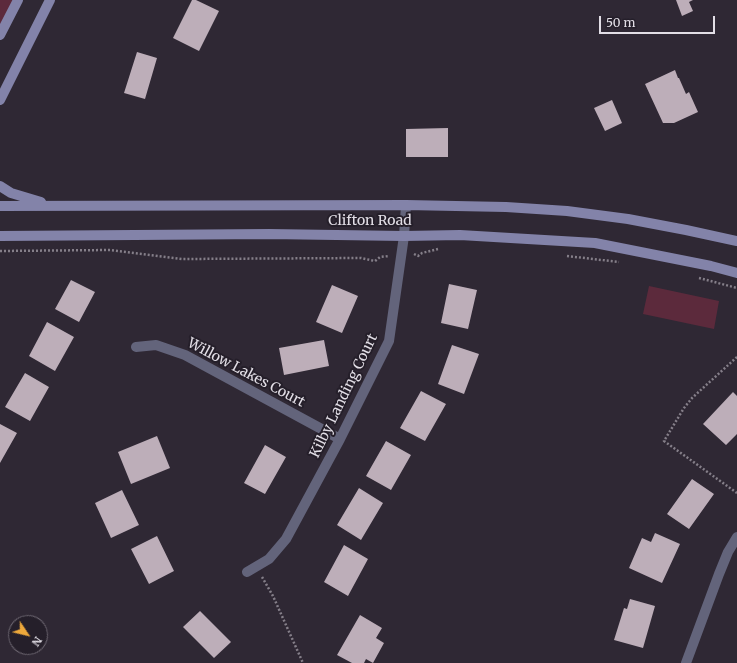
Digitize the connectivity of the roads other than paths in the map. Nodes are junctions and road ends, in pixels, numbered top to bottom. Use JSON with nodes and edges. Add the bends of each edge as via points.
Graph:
{"nodes":[{"id":1,"x":18,"y":0,"type":"edge"},
{"id":2,"x":50,"y":0,"type":"edge"},
{"id":3,"x":0,"y":35,"type":"edge"},
{"id":4,"x":0,"y":100,"type":"edge"},
{"id":5,"x":0,"y":186,"type":"edge"},
{"id":6,"x":406,"y":205,"type":"junction"},
{"id":7,"x":0,"y":206,"type":"edge"},
{"id":8,"x":61,"y":206,"type":"junction"},
{"id":9,"x":0,"y":236,"type":"edge"},
{"id":10,"x":404,"y":236,"type":"junction"},
{"id":11,"x":737,"y":241,"type":"edge"},
{"id":12,"x":737,"y":273,"type":"edge"},
{"id":13,"x":136,"y":347,"type":"dead end"},
{"id":14,"x":340,"y":439,"type":"junction"},
{"id":15,"x":737,"y":537,"type":"edge"},
{"id":16,"x":251,"y":569,"type":"road end"},
{"id":17,"x":686,"y":663,"type":"edge"}],
"edges":[{"from":1,"to":3,"type":"main road"},
{"from":2,"to":4,"type":"main road"},
{"from":5,"to":8,"type":"main road","via":[[26,198]]},
{"from":6,"to":8,"type":"main road","name":"Clifton Road"},
{"from":6,"to":10,"type":"street","name":"Kilby Landing Court"},
{"from":6,"to":11,"type":"main road","name":"Clifton Road","via":[[568,211],[657,224]]},
{"from":7,"to":8,"type":"main road","name":"Clifton Road"},
{"from":9,"to":10,"type":"main road","name":"Clifton Road"},
{"from":10,"to":12,"type":"main road","name":"Clifton Road","via":[[460,235],[595,243]]},
{"from":10,"to":14,"type":"street","name":"Kilby Landing Court","via":[[389,341]]},
{"from":13,"to":14,"type":"street","name":"Willow Lakes Court","via":[[156,345],[185,356]]},
{"from":14,"to":16,"type":"street","name":"Kilby Landing Court","via":[[286,539],[269,559]]},
{"from":15,"to":17,"type":"street","via":[[719,574]]}]}
